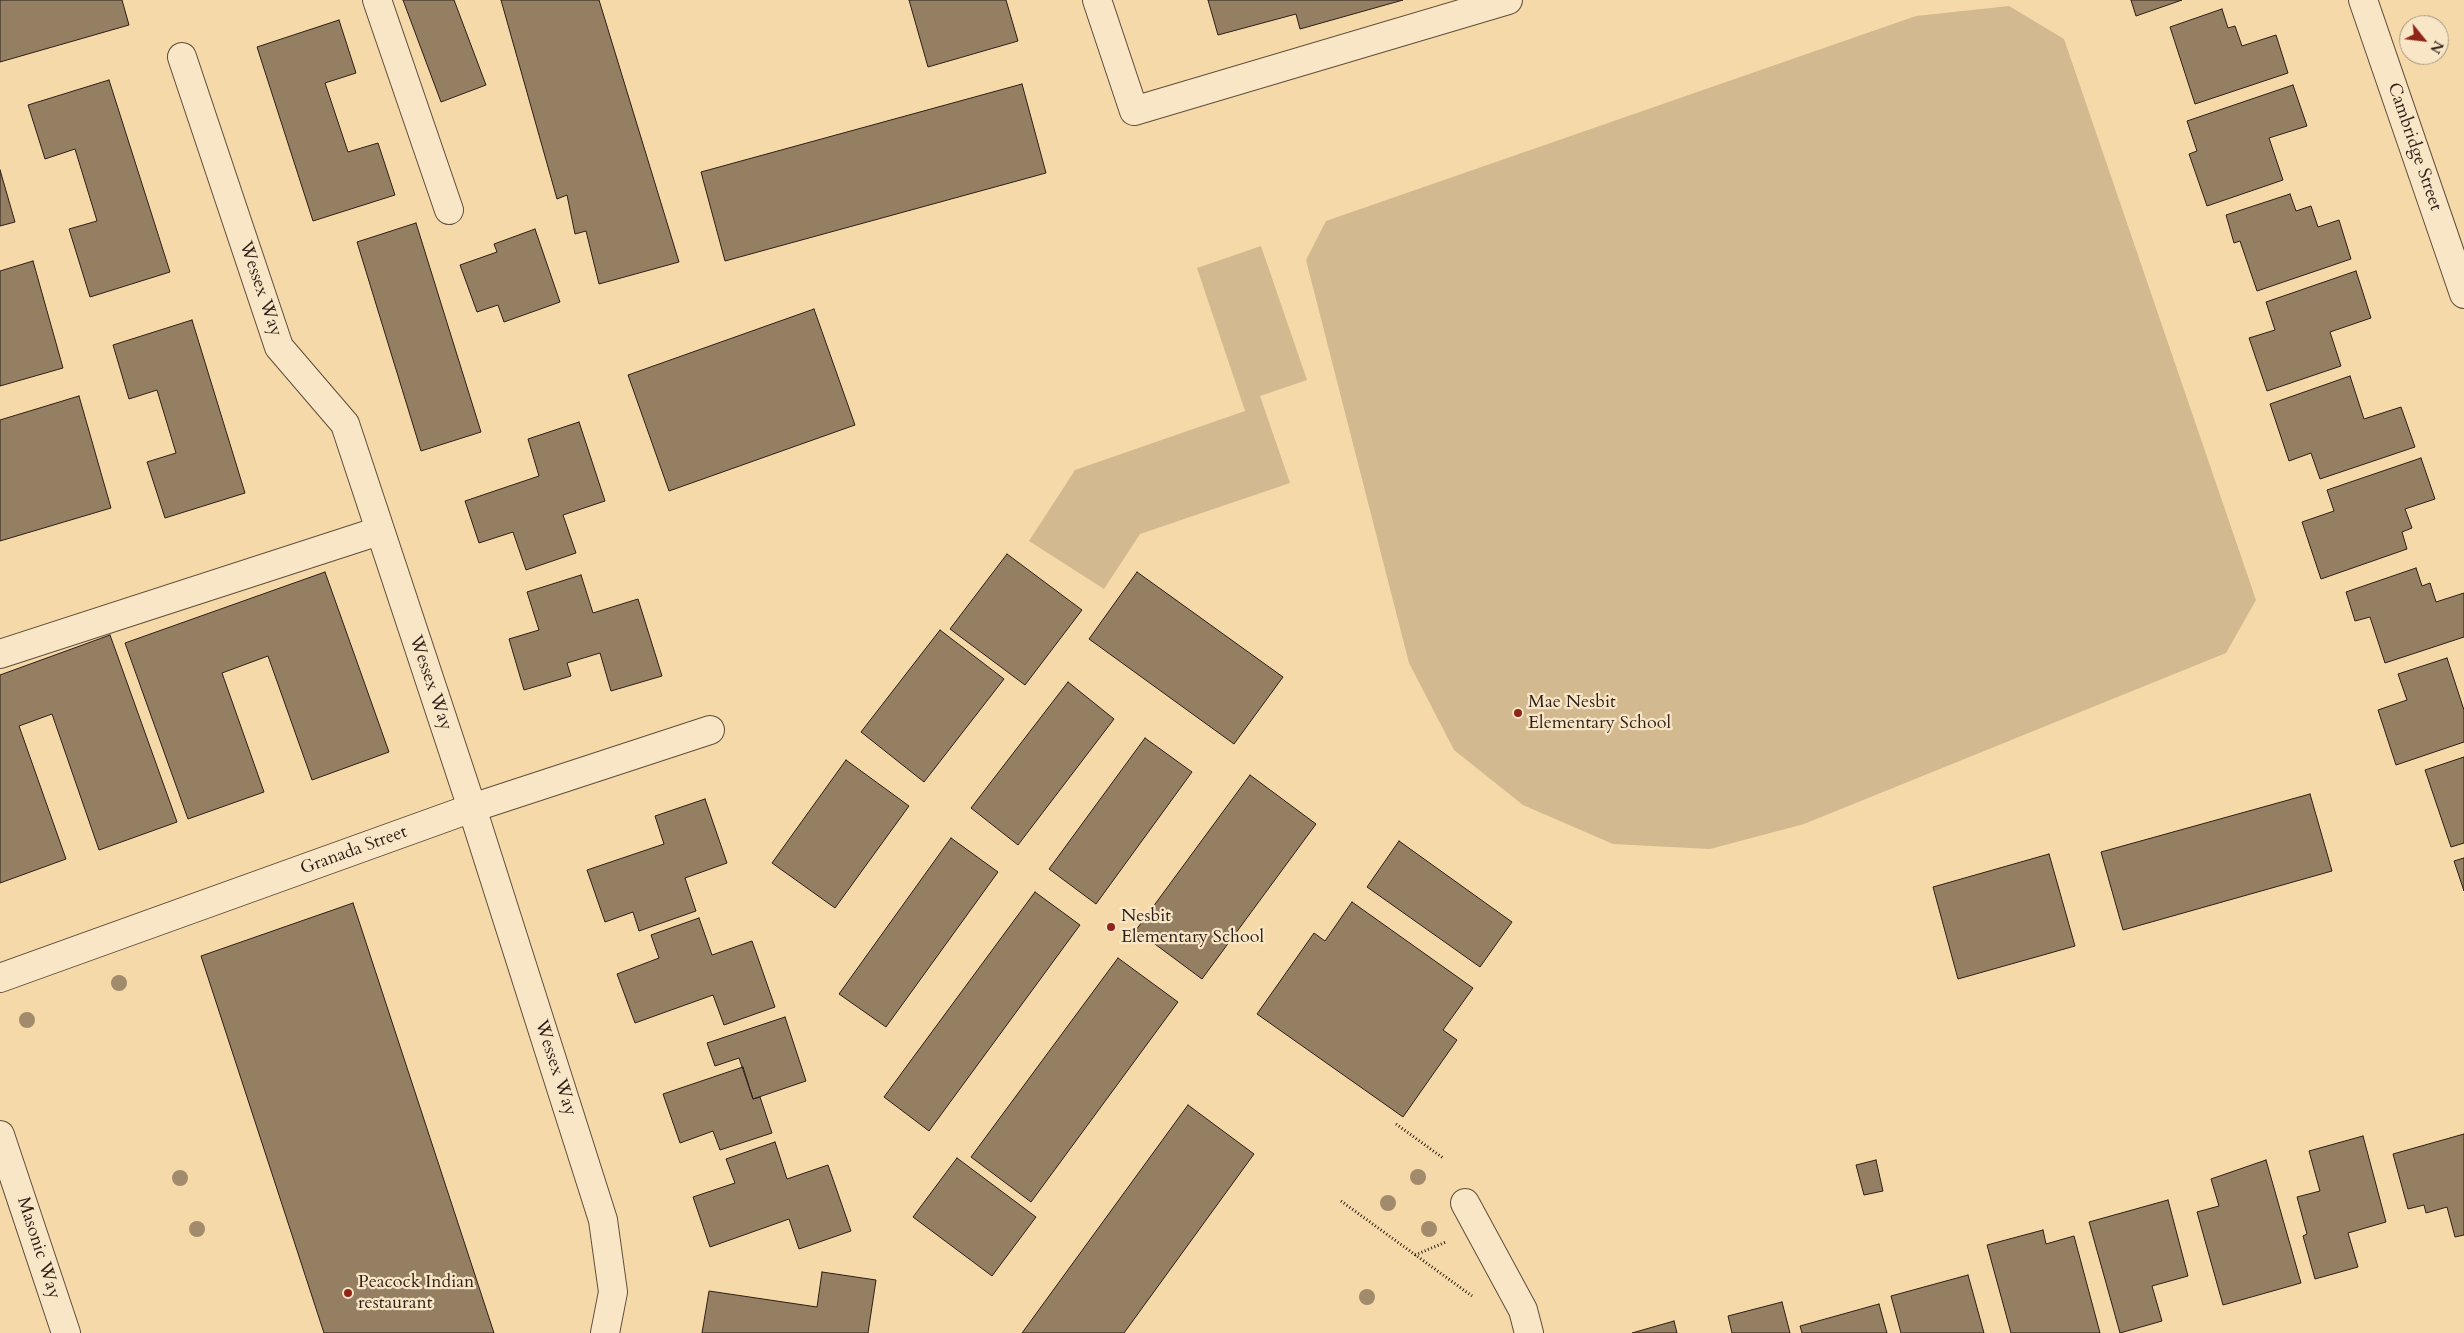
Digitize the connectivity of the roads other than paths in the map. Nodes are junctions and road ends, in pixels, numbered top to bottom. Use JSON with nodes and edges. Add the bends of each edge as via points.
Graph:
{"nodes":[{"id":1,"x":377,"y":0,"type":"edge"},
{"id":2,"x":1097,"y":0,"type":"edge"},
{"id":3,"x":1508,"y":0,"type":"edge"},
{"id":4,"x":2363,"y":0,"type":"edge"},
{"id":5,"x":182,"y":57,"type":"dead end"},
{"id":6,"x":449,"y":210,"type":"dead end"},
{"id":7,"x":2464,"y":294,"type":"edge"},
{"id":8,"x":379,"y":531,"type":"junction"},
{"id":9,"x":0,"y":654,"type":"edge"},
{"id":10,"x":710,"y":730,"type":"dead end"},
{"id":11,"x":472,"y":808,"type":"junction"},
{"id":12,"x":0,"y":978,"type":"edge"},
{"id":13,"x":0,"y":1135,"type":"edge"},
{"id":14,"x":11,"y":1201,"type":"edge"},
{"id":15,"x":1465,"y":1203,"type":"dead end"},
{"id":16,"x":66,"y":1333,"type":"edge"},
{"id":17,"x":606,"y":1333,"type":"edge"},
{"id":18,"x":1529,"y":1333,"type":"edge"}],
"edges":[{"from":1,"to":6,"type":"street"},
{"from":2,"to":3,"type":"street","via":[[1134,112]]},
{"from":4,"to":7,"type":"street","name":"Cambridge Street"},
{"from":5,"to":8,"type":"street","name":"Wessex Way","via":[[280,347],[345,424]]},
{"from":8,"to":9,"type":"street"},
{"from":8,"to":11,"type":"street","name":"Wessex Way"},
{"from":10,"to":11,"type":"street","name":"Granada Street"},
{"from":11,"to":12,"type":"street","name":"Granada Street"},
{"from":11,"to":17,"type":"street","name":"Wessex Way","via":[[604,1220],[613,1292]]},
{"from":13,"to":14,"type":"street","name":"Masonic Way"},
{"from":14,"to":16,"type":"street","name":"Masonic Way"},
{"from":15,"to":18,"type":"street","via":[[1523,1310]]}]}
